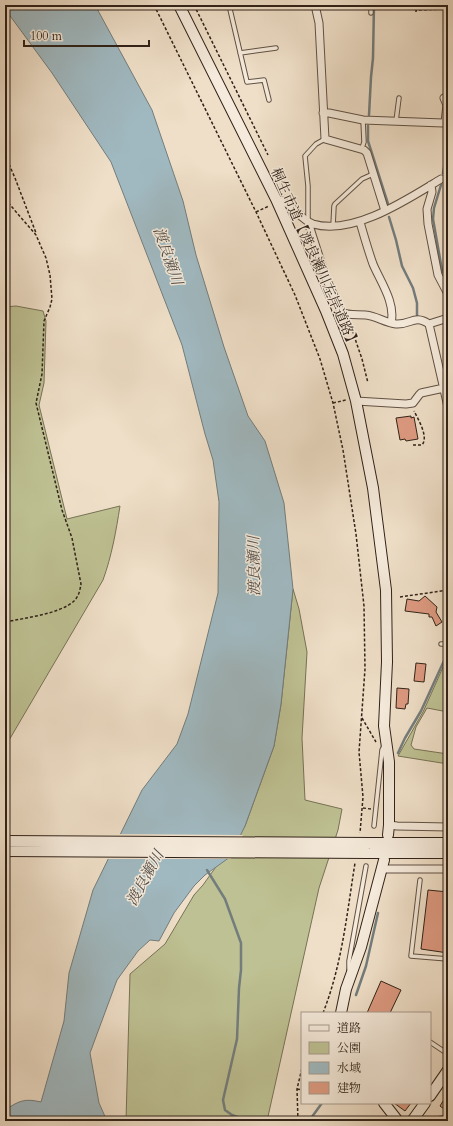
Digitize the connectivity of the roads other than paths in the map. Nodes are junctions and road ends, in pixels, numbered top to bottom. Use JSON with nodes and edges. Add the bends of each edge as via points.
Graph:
{"nodes":[{"id":1,"x":179,"y":5,"type":"edge"},
{"id":2,"x":228,"y":5,"type":"edge"},
{"id":3,"x":315,"y":5,"type":"edge"},
{"id":4,"x":371,"y":5,"type":"edge"},
{"id":5,"x":371,"y":13,"type":"dead end"},
{"id":6,"x":276,"y":48,"type":"dead end"},
{"id":7,"x":240,"y":53,"type":"junction"},
{"id":8,"x":398,"y":98,"type":"dead end"},
{"id":9,"x":444,"y":98,"type":"dead end"},
{"id":10,"x":268,"y":100,"type":"dead end"},
{"id":11,"x":323,"y":113,"type":"junction"},
{"id":12,"x":363,"y":120,"type":"junction"},
{"id":13,"x":396,"y":121,"type":"junction"},
{"id":14,"x":325,"y":139,"type":"junction"},
{"id":15,"x":362,"y":148,"type":"junction"},
{"id":16,"x":373,"y":174,"type":"junction"},
{"id":17,"x":448,"y":177,"type":"edge"},
{"id":18,"x":441,"y":179,"type":"joint"},
{"id":19,"x":431,"y":185,"type":"junction"},
{"id":20,"x":274,"y":202,"type":"junction"},
{"id":21,"x":385,"y":211,"type":"junction"},
{"id":22,"x":308,"y":222,"type":"junction"},
{"id":23,"x":360,"y":222,"type":"junction"},
{"id":24,"x":333,"y":226,"type":"junction"},
{"id":25,"x":448,"y":294,"type":"edge"},
{"id":26,"x":448,"y":318,"type":"edge"},
{"id":27,"x":391,"y":323,"type":"junction"},
{"id":28,"x":429,"y":324,"type":"junction"},
{"id":29,"x":444,"y":388,"type":"junction"},
{"id":30,"x":353,"y":400,"type":"junction"},
{"id":31,"x":448,"y":407,"type":"edge"},
{"id":32,"x":441,"y":644,"type":"dead end"},
{"id":33,"x":448,"y":644,"type":"edge"},
{"id":34,"x":384,"y":747,"type":"junction"},
{"id":35,"x":374,"y":826,"type":"dead end"},
{"id":36,"x":448,"y":827,"type":"edge"},
{"id":37,"x":389,"y":830,"type":"joint"},
{"id":38,"x":5,"y":841,"type":"edge"},
{"id":39,"x":448,"y":843,"type":"edge"},
{"id":40,"x":369,"y":848,"type":"junction"},
{"id":41,"x":5,"y":851,"type":"edge"},
{"id":42,"x":448,"y":853,"type":"edge"},
{"id":43,"x":383,"y":865,"type":"joint"},
{"id":44,"x":366,"y":866,"type":"dead end"},
{"id":45,"x":448,"y":869,"type":"edge"},
{"id":46,"x":420,"y":880,"type":"dead end"},
{"id":47,"x":448,"y":959,"type":"edge"},
{"id":48,"x":350,"y":978,"type":"junction"},
{"id":49,"x":341,"y":1012,"type":"edge"},
{"id":50,"x":431,"y":1043,"type":"edge"},
{"id":51,"x":448,"y":1054,"type":"edge"},
{"id":52,"x":448,"y":1070,"type":"edge"},
{"id":53,"x":431,"y":1095,"type":"edge"},
{"id":54,"x":385,"y":1104,"type":"edge"},
{"id":55,"x":425,"y":1104,"type":"edge"},
{"id":56,"x":448,"y":1119,"type":"edge"},
{"id":57,"x":416,"y":1120,"type":"edge"},
{"id":58,"x":398,"y":1121,"type":"edge"},
{"id":59,"x":435,"y":1121,"type":"edge"}],
"edges":[{"from":1,"to":20,"type":"street","name":"桐生市道【渡良瀬川左岸道路】"},
{"from":2,"to":7,"type":"lane"},
{"from":3,"to":11,"type":"street","via":[[319,23]]},
{"from":4,"to":5,"type":"lane"},
{"from":6,"to":7,"type":"lane"},
{"from":7,"to":10,"type":"lane","via":[[247,82],[264,80]]},
{"from":8,"to":13,"type":"lane"},
{"from":9,"to":13,"type":"street","via":[[447,105],[443,123]]},
{"from":11,"to":12,"type":"street"},
{"from":11,"to":14,"type":"street"},
{"from":12,"to":13,"type":"street"},
{"from":12,"to":15,"type":"lane"},
{"from":14,"to":15,"type":"street"},
{"from":14,"to":22,"type":"lane","via":[[316,144],[305,156]]},
{"from":15,"to":16,"type":"street","via":[[367,153]]},
{"from":16,"to":21,"type":"street"},
{"from":16,"to":24,"type":"lane","via":[[362,179],[335,204]]},
{"from":17,"to":18,"type":"lane"},
{"from":18,"to":19,"type":"street"},
{"from":19,"to":21,"type":"street"},
{"from":19,"to":25,"type":"street","via":[[432,192],[427,209],[428,224],[438,275]]},
{"from":20,"to":22,"type":"street","via":[[284,202]]},
{"from":20,"to":30,"type":"street","name":"桐生市道【渡良瀬川左岸道路】","via":[[326,311],[343,354]]},
{"from":21,"to":23,"type":"street"},
{"from":22,"to":24,"type":"street"},
{"from":22,"to":27,"type":"street","via":[[339,309],[346,314],[370,316]]},
{"from":23,"to":24,"type":"street"},
{"from":23,"to":27,"type":"street","via":[[388,299]]},
{"from":26,"to":28,"type":"street"},
{"from":27,"to":28,"type":"street","via":[[401,324],[420,319]]},
{"from":28,"to":29,"type":"street"},
{"from":29,"to":30,"type":"street","via":[[421,393],[411,403]]},
{"from":29,"to":31,"type":"street"},
{"from":30,"to":34,"type":"street","name":"桐生市道【渡良瀬川左岸道路】","via":[[373,488],[386,590]]},
{"from":32,"to":33,"type":"lane"},
{"from":34,"to":35,"type":"lane"},
{"from":34,"to":37,"type":"street","name":"桐生市道【渡良瀬川左岸道路】","via":[[389,762]]},
{"from":36,"to":37,"type":"street","via":[[397,826]]},
{"from":38,"to":40,"type":"street","bridge":true},
{"from":39,"to":40,"type":"street"},
{"from":40,"to":41,"type":"street","bridge":true},
{"from":40,"to":42,"type":"street"},
{"from":43,"to":45,"type":"street"},
{"from":43,"to":48,"type":"street"},
{"from":44,"to":48,"type":"lane","via":[[349,961]]},
{"from":46,"to":47,"type":"lane","via":[[411,956]]},
{"from":48,"to":49,"type":"street"},
{"from":50,"to":51,"type":"lane"},
{"from":52,"to":53,"type":"street"},
{"from":54,"to":58,"type":"street"},
{"from":55,"to":57,"type":"street"},
{"from":56,"to":59,"type":"street"}]}
